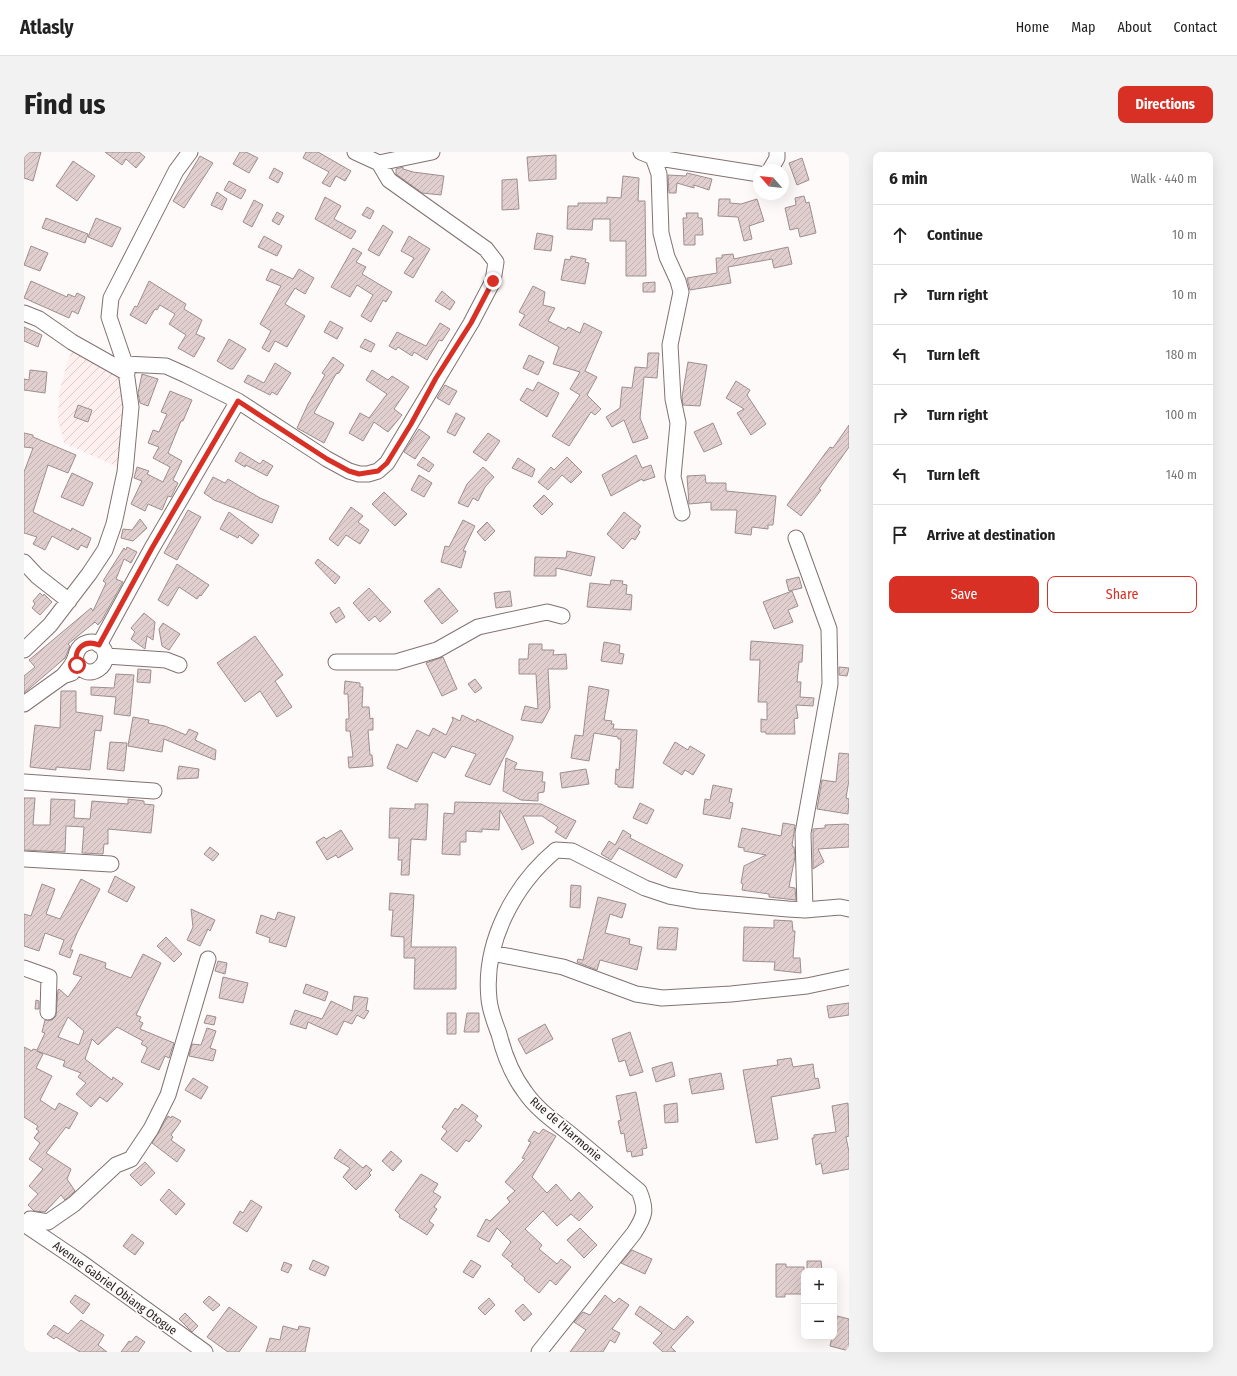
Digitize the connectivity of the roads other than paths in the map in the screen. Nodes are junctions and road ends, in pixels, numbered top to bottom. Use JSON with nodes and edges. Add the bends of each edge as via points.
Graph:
{"nodes":[{"id":1,"x":190,"y":152,"type":"edge"},
{"id":2,"x":355,"y":152,"type":"edge"},
{"id":3,"x":432,"y":152,"type":"edge"},
{"id":4,"x":777,"y":152,"type":"edge"},
{"id":5,"x":647,"y":154,"type":"edge"},
{"id":6,"x":381,"y":158,"type":"edge"},
{"id":7,"x":774,"y":164,"type":"edge"},
{"id":8,"x":753,"y":173,"type":"edge"},
{"id":9,"x":24,"y":312,"type":"edge"},
{"id":10,"x":126,"y":368,"type":"junction"},
{"id":11,"x":238,"y":401,"type":"junction"},
{"id":12,"x":682,"y":512,"type":"dead end"},
{"id":13,"x":796,"y":538,"type":"dead end"},
{"id":14,"x":24,"y":562,"type":"edge"},
{"id":15,"x":69,"y":601,"type":"junction"},
{"id":16,"x":562,"y":616,"type":"dead end"},
{"id":17,"x":24,"y":650,"type":"edge"},
{"id":18,"x":102,"y":651,"type":"junction"},
{"id":19,"x":336,"y":662,"type":"dead end"},
{"id":20,"x":79,"y":664,"type":"junction"},
{"id":21,"x":179,"y":665,"type":"dead end"},
{"id":22,"x":24,"y":704,"type":"edge"},
{"id":23,"x":24,"y":782,"type":"edge"},
{"id":24,"x":154,"y":791,"type":"dead end"},
{"id":25,"x":24,"y":859,"type":"edge"},
{"id":26,"x":110,"y":864,"type":"dead end"},
{"id":27,"x":849,"y":909,"type":"edge"},
{"id":28,"x":805,"y":910,"type":"junction"},
{"id":29,"x":492,"y":954,"type":"junction"},
{"id":30,"x":208,"y":959,"type":"dead end"},
{"id":31,"x":24,"y":968,"type":"edge"},
{"id":32,"x":849,"y":977,"type":"edge"},
{"id":33,"x":48,"y":1012,"type":"dead end"},
{"id":34,"x":25,"y":1225,"type":"edge"},
{"id":35,"x":205,"y":1352,"type":"edge"},
{"id":36,"x":539,"y":1352,"type":"edge"}],
"edges":[{"from":1,"to":10,"type":"street","via":[[176,171],[111,298],[109,317]]},
{"from":2,"to":6,"type":"street"},
{"from":3,"to":6,"type":"street"},
{"from":4,"to":7,"type":"street"},
{"from":5,"to":8,"type":"street"},
{"from":5,"to":12,"type":"street","via":[[659,174],[661,233],[667,257],[681,292],[670,345],[673,399],[678,423],[673,477]]},
{"from":6,"to":11,"type":"street","via":[[389,180],[486,249],[496,262],[493,281],[471,323],[387,463],[378,471],[359,474],[327,459]]},
{"from":9,"to":10,"type":"street","via":[[39,319],[72,342]]},
{"from":10,"to":11,"type":"street","via":[[166,366]]},
{"from":10,"to":15,"type":"street","via":[[131,407],[130,421],[125,472],[114,524],[105,550]]},
{"from":11,"to":18,"type":"street","via":[[152,548]]},
{"from":13,"to":28,"type":"street","via":[[829,629],[830,684],[803,833]]},
{"from":14,"to":15,"type":"street","via":[[37,576]]},
{"from":15,"to":17,"type":"street","via":[[50,625]]},
{"from":16,"to":19,"type":"street","via":[[546,612],[478,627],[437,650],[396,662]]},
{"from":18,"to":20,"type":"street","via":[[104,663],[95,672],[88,672]]},
{"from":18,"to":20,"type":"street","via":[[93,642],[86,643],[77,652]]},
{"from":18,"to":21,"type":"street","via":[[166,660]]},
{"from":20,"to":22,"type":"street"},
{"from":23,"to":24,"type":"street"},
{"from":25,"to":26,"type":"street"},
{"from":27,"to":28,"type":"street","name":"Rue de l'Harmonie","via":[[840,907]]},
{"from":28,"to":29,"type":"street","name":"Rue de l'Harmonie","via":[[725,904],[669,896],[644,888],[572,851],[556,850],[539,864],[518,892],[498,932]]},
{"from":29,"to":32,"type":"street","via":[[563,967],[636,994],[662,998],[807,986]]},
{"from":29,"to":36,"type":"street","name":"Rue de l'Harmonie","via":[[489,1000],[504,1052],[525,1092],[540,1110],[639,1191],[644,1203],[643,1218],[634,1233]]},
{"from":30,"to":34,"type":"street","via":[[168,1095],[151,1129],[131,1159],[116,1165],[74,1204],[48,1222],[30,1219]]},
{"from":31,"to":33,"type":"street","via":[[49,977]]},
{"from":34,"to":35,"type":"street","name":"Avenue Gabriel Obiang Otogue"}]}
